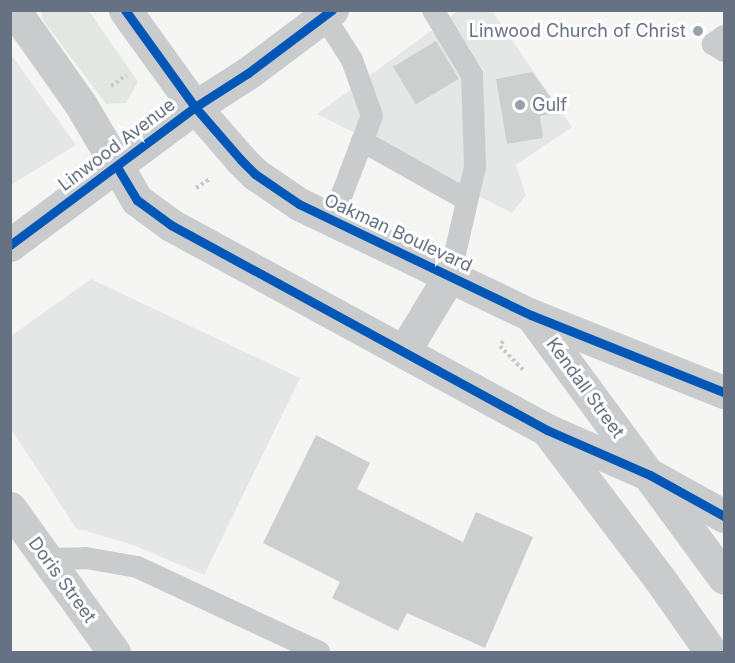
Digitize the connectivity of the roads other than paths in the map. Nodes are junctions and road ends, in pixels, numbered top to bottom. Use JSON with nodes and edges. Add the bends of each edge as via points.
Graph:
{"nodes":[{"id":1,"x":14,"y":10,"type":"edge"},
{"id":2,"x":125,"y":10,"type":"edge"},
{"id":3,"x":434,"y":10,"type":"edge"},
{"id":4,"x":328,"y":13,"type":"edge"},
{"id":5,"x":724,"y":36,"type":"edge"},
{"id":6,"x":724,"y":51,"type":"edge"},
{"id":7,"x":195,"y":107,"type":"junction"},
{"id":8,"x":362,"y":141,"type":"junction"},
{"id":9,"x":117,"y":167,"type":"junction"},
{"id":10,"x":467,"y":200,"type":"junction"},
{"id":11,"x":332,"y":220,"type":"junction"},
{"id":12,"x":10,"y":245,"type":"edge"},
{"id":13,"x":450,"y":275,"type":"junction"},
{"id":14,"x":531,"y":315,"type":"junction"},
{"id":15,"x":404,"y":351,"type":"junction"},
{"id":16,"x":724,"y":392,"type":"edge"},
{"id":17,"x":547,"y":430,"type":"junction"},
{"id":18,"x":650,"y":476,"type":"junction"},
{"id":19,"x":10,"y":508,"type":"edge"},
{"id":20,"x":724,"y":516,"type":"edge"},
{"id":21,"x":47,"y":560,"type":"junction"},
{"id":22,"x":724,"y":578,"type":"edge"},
{"id":23,"x":114,"y":652,"type":"edge"},
{"id":24,"x":319,"y":652,"type":"edge"},
{"id":25,"x":711,"y":652,"type":"edge"}],
"edges":[{"from":1,"to":9,"type":"street","via":[[81,105]]},
{"from":2,"to":7,"type":"street","name":"Oakman Boulevard"},
{"from":3,"to":10,"type":"lane","via":[[472,75],[475,167]]},
{"from":4,"to":7,"type":"street","name":"Linwood Avenue"},
{"from":4,"to":8,"type":"lane","via":[[352,60],[372,116]]},
{"from":5,"to":6,"type":"lane","via":[[713,44]]},
{"from":7,"to":9,"type":"street","name":"Linwood Avenue"},
{"from":7,"to":11,"type":"street","name":"Oakman Boulevard","via":[[255,174],[298,204]]},
{"from":8,"to":10,"type":"lane"},
{"from":8,"to":11,"type":"lane"},
{"from":9,"to":12,"type":"street","name":"Linwood Avenue"},
{"from":9,"to":15,"type":"street","via":[[137,200],[171,225]]},
{"from":10,"to":13,"type":"lane"},
{"from":11,"to":13,"type":"street","name":"Oakman Boulevard"},
{"from":13,"to":14,"type":"street","name":"Oakman Boulevard"},
{"from":13,"to":15,"type":"street"},
{"from":14,"to":16,"type":"street","name":"Oakman Boulevard"},
{"from":14,"to":18,"type":"street","name":"Kendall Street"},
{"from":15,"to":17,"type":"street"},
{"from":17,"to":18,"type":"street"},
{"from":17,"to":25,"type":"street"},
{"from":18,"to":20,"type":"street"},
{"from":18,"to":22,"type":"street","name":"Kendall Street"},
{"from":19,"to":21,"type":"street","name":"Doris Street"},
{"from":21,"to":23,"type":"street","name":"Doris Street"},
{"from":21,"to":24,"type":"lane","via":[[86,558],[137,567]]}]}
